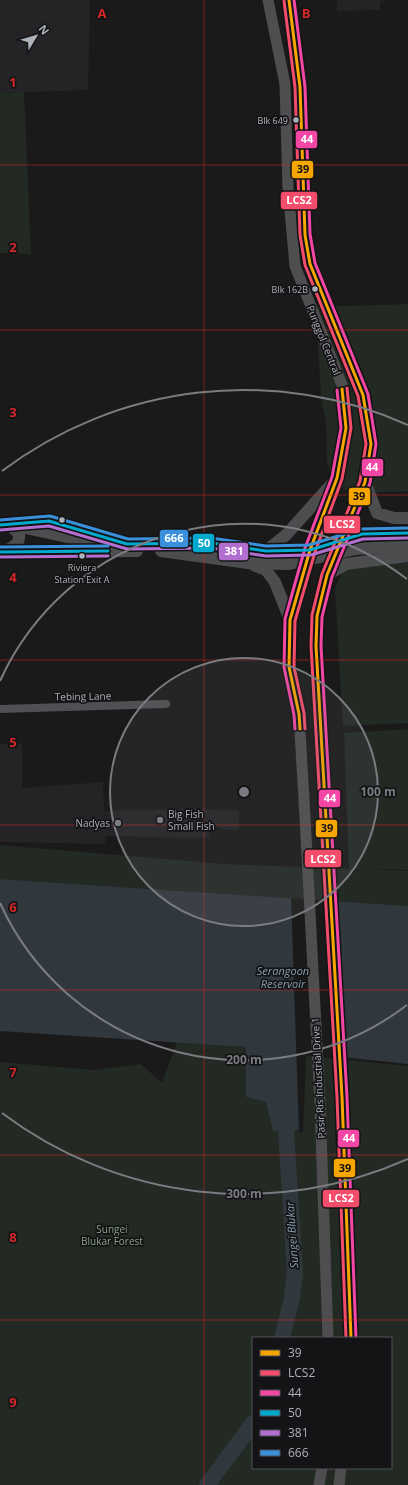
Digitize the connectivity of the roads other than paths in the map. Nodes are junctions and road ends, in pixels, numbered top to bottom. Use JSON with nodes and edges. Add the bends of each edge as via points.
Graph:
{"nodes":[{"id":1,"x":268,"y":0,"type":"edge"},
{"id":2,"x":289,"y":0,"type":"edge"},
{"id":3,"x":337,"y":478,"type":"junction"},
{"id":4,"x":365,"y":482,"type":"junction"},
{"id":5,"x":408,"y":518,"type":"edge"},
{"id":6,"x":5,"y":525,"type":"edge"},
{"id":7,"x":408,"y":533,"type":"edge"},
{"id":8,"x":341,"y":540,"type":"junction"},
{"id":9,"x":408,"y":546,"type":"edge"},
{"id":10,"x":266,"y":551,"type":"junction"},
{"id":11,"x":3,"y":552,"type":"edge"},
{"id":12,"x":336,"y":553,"type":"junction"},
{"id":13,"x":308,"y":555,"type":"junction"},
{"id":14,"x":408,"y":556,"type":"edge"},
{"id":15,"x":248,"y":563,"type":"junction"},
{"id":16,"x":327,"y":575,"type":"junction"},
{"id":17,"x":290,"y":620,"type":"junction"},
{"id":18,"x":166,"y":704,"type":"dead end"},
{"id":19,"x":0,"y":709,"type":"edge"},
{"id":20,"x":305,"y":817,"type":"joint"},
{"id":21,"x":328,"y":1337,"type":"edge"},
{"id":22,"x":351,"y":1337,"type":"edge"},
{"id":23,"x":322,"y":1469,"type":"edge"},
{"id":24,"x":341,"y":1469,"type":"edge"},
{"id":25,"x":319,"y":1485,"type":"edge"},
{"id":26,"x":339,"y":1485,"type":"edge"}],
"edges":[{"from":1,"to":3,"type":"main road","name":"Punggol Central","via":[[284,84],[288,189],[295,266],[342,385],[346,428]]},
{"from":2,"to":4,"type":"main road","name":"Punggol Central","via":[[300,87],[305,235],[310,264],[363,395],[371,444]]},
{"from":3,"to":10,"type":"main road","via":[[286,535]]},
{"from":3,"to":13,"type":"main road","name":"Punggol Central"},
{"from":4,"to":5,"type":"main road","via":[[377,513],[394,518]]},
{"from":4,"to":8,"type":"main road","name":"Punggol Central"},
{"from":6,"to":10,"type":"main road","via":[[49,521],[128,544],[211,543]]},
{"from":6,"to":11,"type":"main road","via":[[19,534],[19,540],[18,544]]},
{"from":7,"to":8,"type":"main road","via":[[362,534]]},
{"from":8,"to":12,"type":"main road","name":"Punggol Central"},
{"from":8,"to":13,"type":"main road"},
{"from":9,"to":12,"type":"main road","via":[[364,548]]},
{"from":10,"to":13,"type":"main road"},
{"from":11,"to":15,"type":"main road","via":[[169,551]]},
{"from":12,"to":13,"type":"main road"},
{"from":12,"to":16,"type":"main road","name":"Punggol Central"},
{"from":13,"to":15,"type":"main road","via":[[289,564]]},
{"from":13,"to":17,"type":"main road","name":"Punggol Central"},
{"from":14,"to":16,"type":"main road","via":[[346,564]]},
{"from":15,"to":17,"type":"main road","via":[[266,570],[275,582]]},
{"from":16,"to":22,"type":"main road","name":"Punggol Central","via":[[317,616],[316,646],[342,1097]]},
{"from":17,"to":20,"type":"main road","name":"Punggol Central","via":[[289,666],[299,714]]},
{"from":18,"to":19,"type":"street","name":"Tebing Lane"},
{"from":20,"to":21,"type":"main road","name":"Pasir Ris Industrial Drive 1","via":[[320,1103]]},
{"from":23,"to":25,"type":"main road"},
{"from":24,"to":26,"type":"main road"}]}
